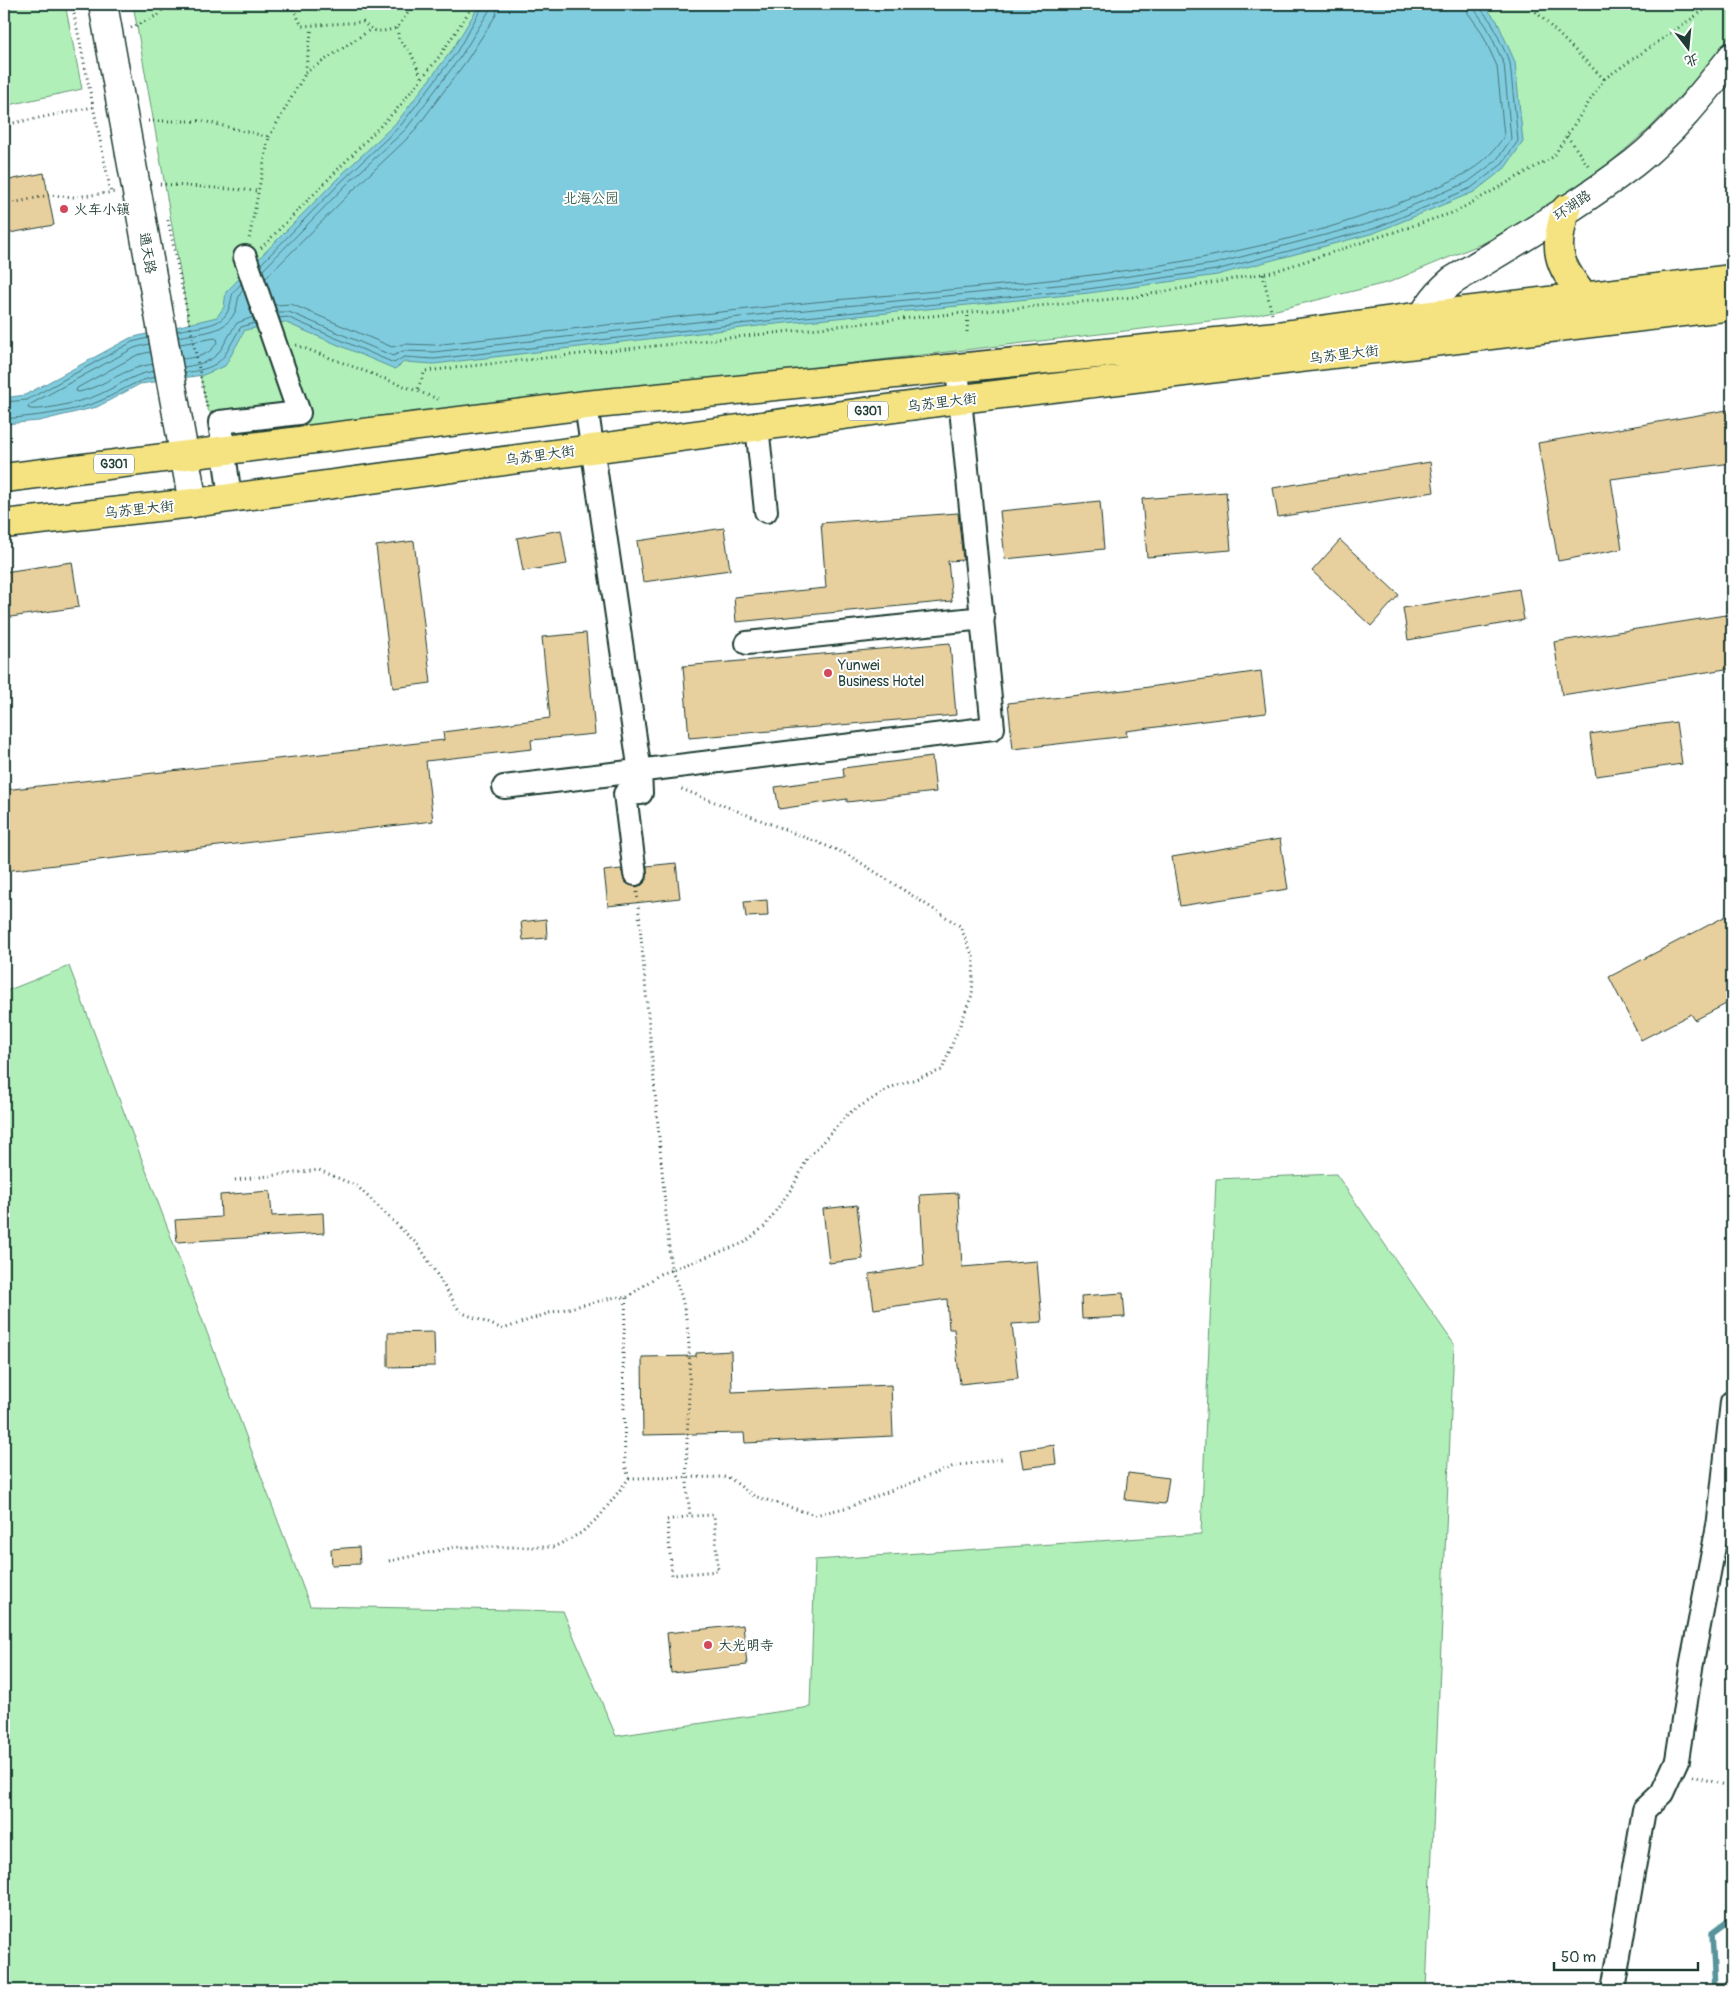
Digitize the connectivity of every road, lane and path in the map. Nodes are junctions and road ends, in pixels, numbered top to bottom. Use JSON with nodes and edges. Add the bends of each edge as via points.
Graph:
{"nodes":[{"id":1,"x":72,"y":4,"type":"edge"},
{"id":2,"x":103,"y":4,"type":"edge"},
{"id":3,"x":167,"y":4,"type":"edge"},
{"id":4,"x":291,"y":4,"type":"edge"},
{"id":5,"x":414,"y":4,"type":"edge"},
{"id":6,"x":474,"y":4,"type":"edge"},
{"id":7,"x":1528,"y":4,"type":"edge"},
{"id":8,"x":1713,"y":4,"type":"edge"},
{"id":9,"x":312,"y":26,"type":"junction"},
{"id":10,"x":130,"y":28,"type":"dead end"},
{"id":11,"x":397,"y":28,"type":"junction"},
{"id":12,"x":370,"y":30,"type":"junction"},
{"id":13,"x":1732,"y":57,"type":"edge"},
{"id":14,"x":305,"y":74,"type":"junction"},
{"id":15,"x":422,"y":79,"type":"junction"},
{"id":16,"x":1604,"y":79,"type":"junction"},
{"id":17,"x":93,"y":107,"type":"junction"},
{"id":18,"x":148,"y":121,"type":"dead end"},
{"id":19,"x":4,"y":125,"type":"edge"},
{"id":20,"x":1567,"y":136,"type":"junction"},
{"id":21,"x":269,"y":137,"type":"junction"},
{"id":22,"x":1602,"y":185,"type":"junction"},
{"id":23,"x":258,"y":191,"type":"junction"},
{"id":24,"x":162,"y":193,"type":"dead end"},
{"id":25,"x":4,"y":205,"type":"edge"},
{"id":26,"x":1566,"y":209,"type":"junction"},
{"id":27,"x":166,"y":212,"type":"dead end"},
{"id":28,"x":245,"y":256,"type":"junction"},
{"id":29,"x":1263,"y":274,"type":"junction"},
{"id":30,"x":1732,"y":279,"type":"edge"},
{"id":31,"x":1584,"y":297,"type":"junction"},
{"id":32,"x":1732,"y":306,"type":"edge"},
{"id":33,"x":968,"y":312,"type":"junction"},
{"id":34,"x":1422,"y":316,"type":"junction"},
{"id":35,"x":967,"y":332,"type":"dead end"},
{"id":36,"x":272,"y":336,"type":"junction"},
{"id":37,"x":1276,"y":336,"type":"junction"},
{"id":38,"x":1412,"y":346,"type":"junction"},
{"id":39,"x":957,"y":369,"type":"junction"},
{"id":40,"x":417,"y":391,"type":"junction"},
{"id":41,"x":961,"y":399,"type":"junction"},
{"id":42,"x":446,"y":403,"type":"dead end"},
{"id":43,"x":586,"y":405,"type":"junction"},
{"id":44,"x":207,"y":408,"type":"dead end"},
{"id":45,"x":757,"y":426,"type":"junction"},
{"id":46,"x":593,"y":448,"type":"junction"},
{"id":47,"x":224,"y":450,"type":"junction"},
{"id":48,"x":185,"y":454,"type":"junction"},
{"id":49,"x":4,"y":478,"type":"edge"},
{"id":50,"x":230,"y":498,"type":"junction"},
{"id":51,"x":193,"y":503,"type":"junction"},
{"id":52,"x":766,"y":511,"type":"dead end"},
{"id":53,"x":4,"y":524,"type":"edge"},
{"id":54,"x":983,"y":618,"type":"junction"},
{"id":55,"x":747,"y":643,"type":"dead end"},
{"id":56,"x":640,"y":772,"type":"junction"},
{"id":57,"x":674,"y":786,"type":"dead end"},
{"id":58,"x":504,"y":787,"type":"dead end"},
{"id":59,"x":635,"y":874,"type":"joint"},
{"id":60,"x":235,"y":1180,"type":"dead end"},
{"id":61,"x":671,"y":1270,"type":"junction"},
{"id":62,"x":626,"y":1298,"type":"junction"},
{"id":63,"x":1732,"y":1402,"type":"edge"},
{"id":64,"x":1002,"y":1458,"type":"dead end"},
{"id":65,"x":687,"y":1477,"type":"junction"},
{"id":66,"x":629,"y":1478,"type":"junction"},
{"id":67,"x":690,"y":1516,"type":"junction"},
{"id":68,"x":389,"y":1561,"type":"dead end"},
{"id":69,"x":1672,"y":1771,"type":"junction"},
{"id":70,"x":1732,"y":1786,"type":"edge"},
{"id":71,"x":1613,"y":1990,"type":"edge"}],
"edges":[{"from":1,"to":17,"type":"path"},
{"from":2,"to":48,"type":"main road","name":"通天路"},
{"from":3,"to":10,"type":"path","via":[[158,15]]},
{"from":4,"to":9,"type":"path","via":[[302,26]]},
{"from":5,"to":11,"type":"path"},
{"from":6,"to":15,"type":"path"},
{"from":7,"to":16,"type":"path"},
{"from":8,"to":16,"type":"path"},
{"from":9,"to":12,"type":"path","via":[[363,22]]},
{"from":9,"to":14,"type":"path"},
{"from":11,"to":12,"type":"path","via":[[378,32]]},
{"from":11,"to":15,"type":"path","via":[[399,40],[410,53]]},
{"from":12,"to":14,"type":"path"},
{"from":13,"to":22,"type":"main road","name":"环湖路","via":[[1662,137]]},
{"from":14,"to":21,"type":"path"},
{"from":15,"to":28,"type":"path","via":[[264,247]]},
{"from":16,"to":20,"type":"path"},
{"from":17,"to":19,"type":"path"},
{"from":17,"to":25,"type":"path","via":[[111,193],[74,197],[49,195]]},
{"from":18,"to":21,"type":"path","via":[[203,121]]},
{"from":20,"to":22,"type":"path"},
{"from":20,"to":29,"type":"path","via":[[1553,157],[1455,212]]},
{"from":21,"to":23,"type":"path"},
{"from":22,"to":26,"type":"main road","name":"环湖路"},
{"from":23,"to":24,"type":"path","via":[[160,184]]},
{"from":23,"to":28,"type":"path"},
{"from":26,"to":31,"type":"highway","via":[[1558,234],[1558,249],[1568,277]]},
{"from":26,"to":34,"type":"main road","name":"环湖路","via":[[1452,281],[1440,291]]},
{"from":27,"to":44,"type":"path"},
{"from":28,"to":36,"type":"street"},
{"from":29,"to":33,"type":"path","via":[[1134,297]]},
{"from":29,"to":37,"type":"path"},
{"from":30,"to":31,"type":"highway","name":"乌苏里大街","number":"G301"},
{"from":31,"to":34,"type":"highway","name":"乌苏里大街","number":"G301"},
{"from":32,"to":38,"type":"highway","name":"乌苏里大街","number":"G301"},
{"from":33,"to":35,"type":"path"},
{"from":33,"to":40,"type":"path","via":[[425,372]]},
{"from":34,"to":37,"type":"highway","name":"乌苏里大街","number":"G301"},
{"from":34,"to":38,"type":"main road","name":"环湖路"},
{"from":36,"to":40,"type":"path"},
{"from":36,"to":47,"type":"street","via":[[299,413],[220,422]]},
{"from":37,"to":39,"type":"highway","name":"乌苏里大街","number":"G301"},
{"from":38,"to":41,"type":"highway","name":"乌苏里大街","number":"G301"},
{"from":39,"to":41,"type":"street"},
{"from":39,"to":43,"type":"highway","name":"乌苏里大街","number":"G301"},
{"from":40,"to":42,"type":"path"},
{"from":41,"to":45,"type":"highway","name":"乌苏里大街","number":"G301"},
{"from":41,"to":54,"type":"street"},
{"from":43,"to":46,"type":"street"},
{"from":43,"to":47,"type":"highway","name":"乌苏里大街","number":"G301"},
{"from":45,"to":46,"type":"highway","name":"乌苏里大街","number":"G301"},
{"from":45,"to":52,"type":"street"},
{"from":46,"to":50,"type":"highway","name":"乌苏里大街","number":"G301"},
{"from":46,"to":56,"type":"street"},
{"from":47,"to":48,"type":"highway","name":"乌苏里大街","number":"G301"},
{"from":47,"to":50,"type":"street"},
{"from":48,"to":49,"type":"highway","name":"乌苏里大街","number":"G301"},
{"from":48,"to":51,"type":"main road","name":"通天路"},
{"from":50,"to":51,"type":"highway","name":"乌苏里大街","number":"G301"},
{"from":51,"to":53,"type":"highway","name":"乌苏里大街","number":"G301"},
{"from":54,"to":55,"type":"street"},
{"from":54,"to":56,"type":"street","via":[[993,728]]},
{"from":56,"to":58,"type":"street"},
{"from":56,"to":59,"type":"street","via":[[641,793],[625,794]]},
{"from":57,"to":61,"type":"path","via":[[847,854],[960,926],[974,959],[972,995],[942,1070],[892,1087],[849,1114],[807,1159],[794,1185],[765,1226],[744,1244]]},
{"from":59,"to":61,"type":"path"},
{"from":60,"to":62,"type":"path","via":[[320,1170],[357,1186],[420,1247],[460,1312],[503,1329],[616,1297]]},
{"from":61,"to":62,"type":"path"},
{"from":61,"to":65,"type":"path","via":[[678,1284],[689,1347]]},
{"from":62,"to":66,"type":"path","via":[[623,1362],[625,1465]]},
{"from":63,"to":69,"type":"street","via":[[1719,1520],[1677,1760]]},
{"from":64,"to":65,"type":"path","via":[[954,1466],[849,1507],[816,1515],[754,1496],[728,1477]]},
{"from":65,"to":66,"type":"path"},
{"from":65,"to":67,"type":"path"},
{"from":66,"to":68,"type":"path","via":[[600,1516],[581,1533],[554,1547],[456,1547]]},
{"from":67,"to":67,"type":"path","via":[[714,1515],[718,1571],[672,1575],[667,1520]]},
{"from":69,"to":70,"type":"path"},
{"from":69,"to":71,"type":"street","via":[[1662,1793],[1644,1810]]}]}
